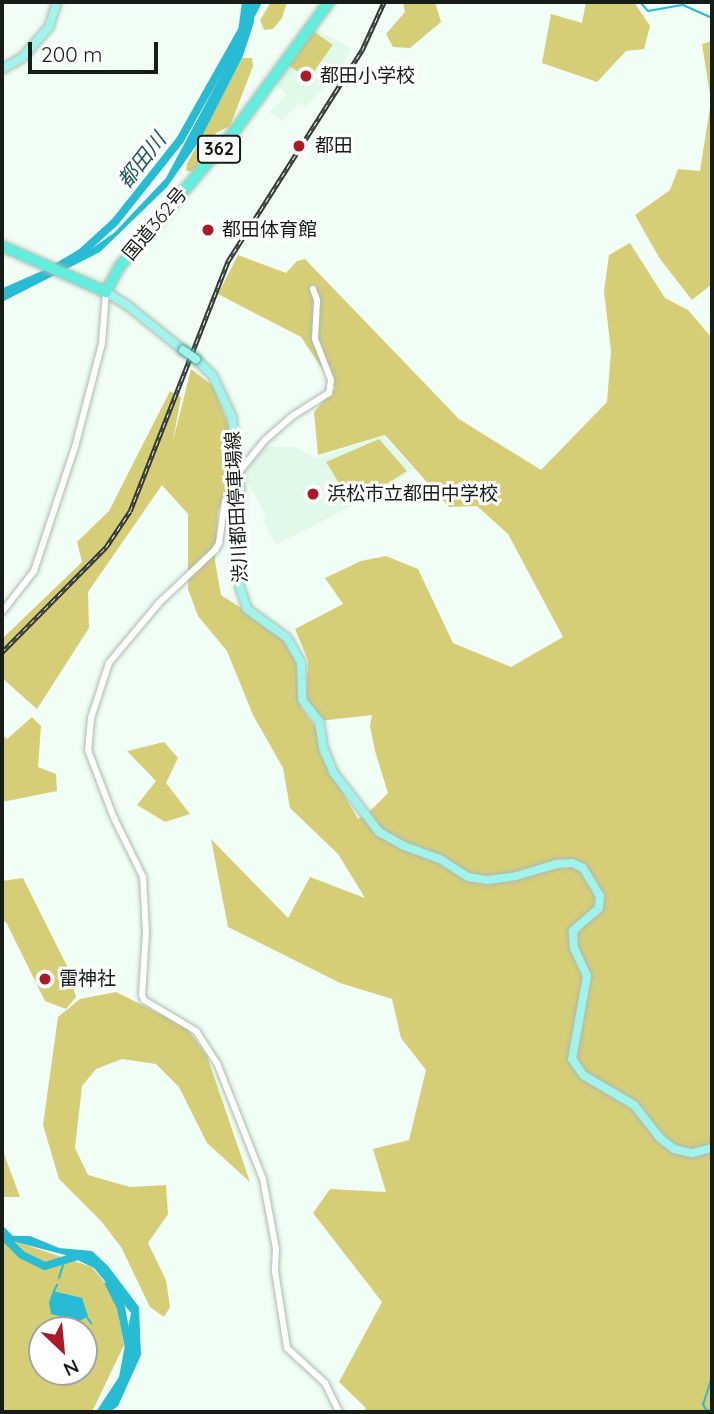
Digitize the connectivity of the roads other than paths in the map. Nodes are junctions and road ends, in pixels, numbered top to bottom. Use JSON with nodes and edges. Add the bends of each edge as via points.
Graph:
{"nodes":[{"id":1,"x":57,"y":2,"type":"edge"},
{"id":2,"x":329,"y":2,"type":"edge"},
{"id":3,"x":2,"y":69,"type":"edge"},
{"id":4,"x":2,"y":246,"type":"edge"},
{"id":5,"x":313,"y":289,"type":"dead end"},
{"id":6,"x":106,"y":292,"type":"junction"},
{"id":7,"x":239,"y":472,"type":"junction"},
{"id":8,"x":240,"y":491,"type":"junction"},
{"id":9,"x":2,"y":612,"type":"edge"},
{"id":10,"x":712,"y":1148,"type":"edge"},
{"id":11,"x":339,"y":1412,"type":"edge"}],
"edges":[{"from":1,"to":3,"type":"main road","via":[[49,27],[22,58]]},
{"from":2,"to":6,"type":"highway","name":"国道362号","number":"362","via":[[236,129],[120,266]]},
{"from":4,"to":6,"type":"highway"},
{"from":5,"to":7,"type":"street","via":[[317,300],[315,339],[331,380],[329,393],[265,440]]},
{"from":6,"to":7,"type":"main road","name":"渋川都田停車場線","bridge":true,"via":[[214,376],[232,416]]},
{"from":6,"to":9,"type":"street","via":[[102,343],[71,459],[34,571]]},
{"from":7,"to":8,"type":"main road","name":"渋川都田停車場線"},
{"from":8,"to":10,"type":"main road","name":"渋川都田停車場線","via":[[236,557],[247,609],[287,638],[301,662],[302,700],[319,721],[326,758],[369,823],[390,840],[440,859],[468,877],[516,876],[557,864],[583,868],[600,896],[599,908],[573,931],[572,940],[587,976],[572,1059],[583,1075],[634,1105],[660,1139],[674,1149],[692,1153]]},
{"from":8,"to":11,"type":"street","via":[[225,501],[215,550],[155,608],[109,663],[91,718],[88,750],[143,877],[147,910],[142,995],[196,1031],[217,1063],[259,1165],[276,1249],[287,1348],[325,1383]]}]}
